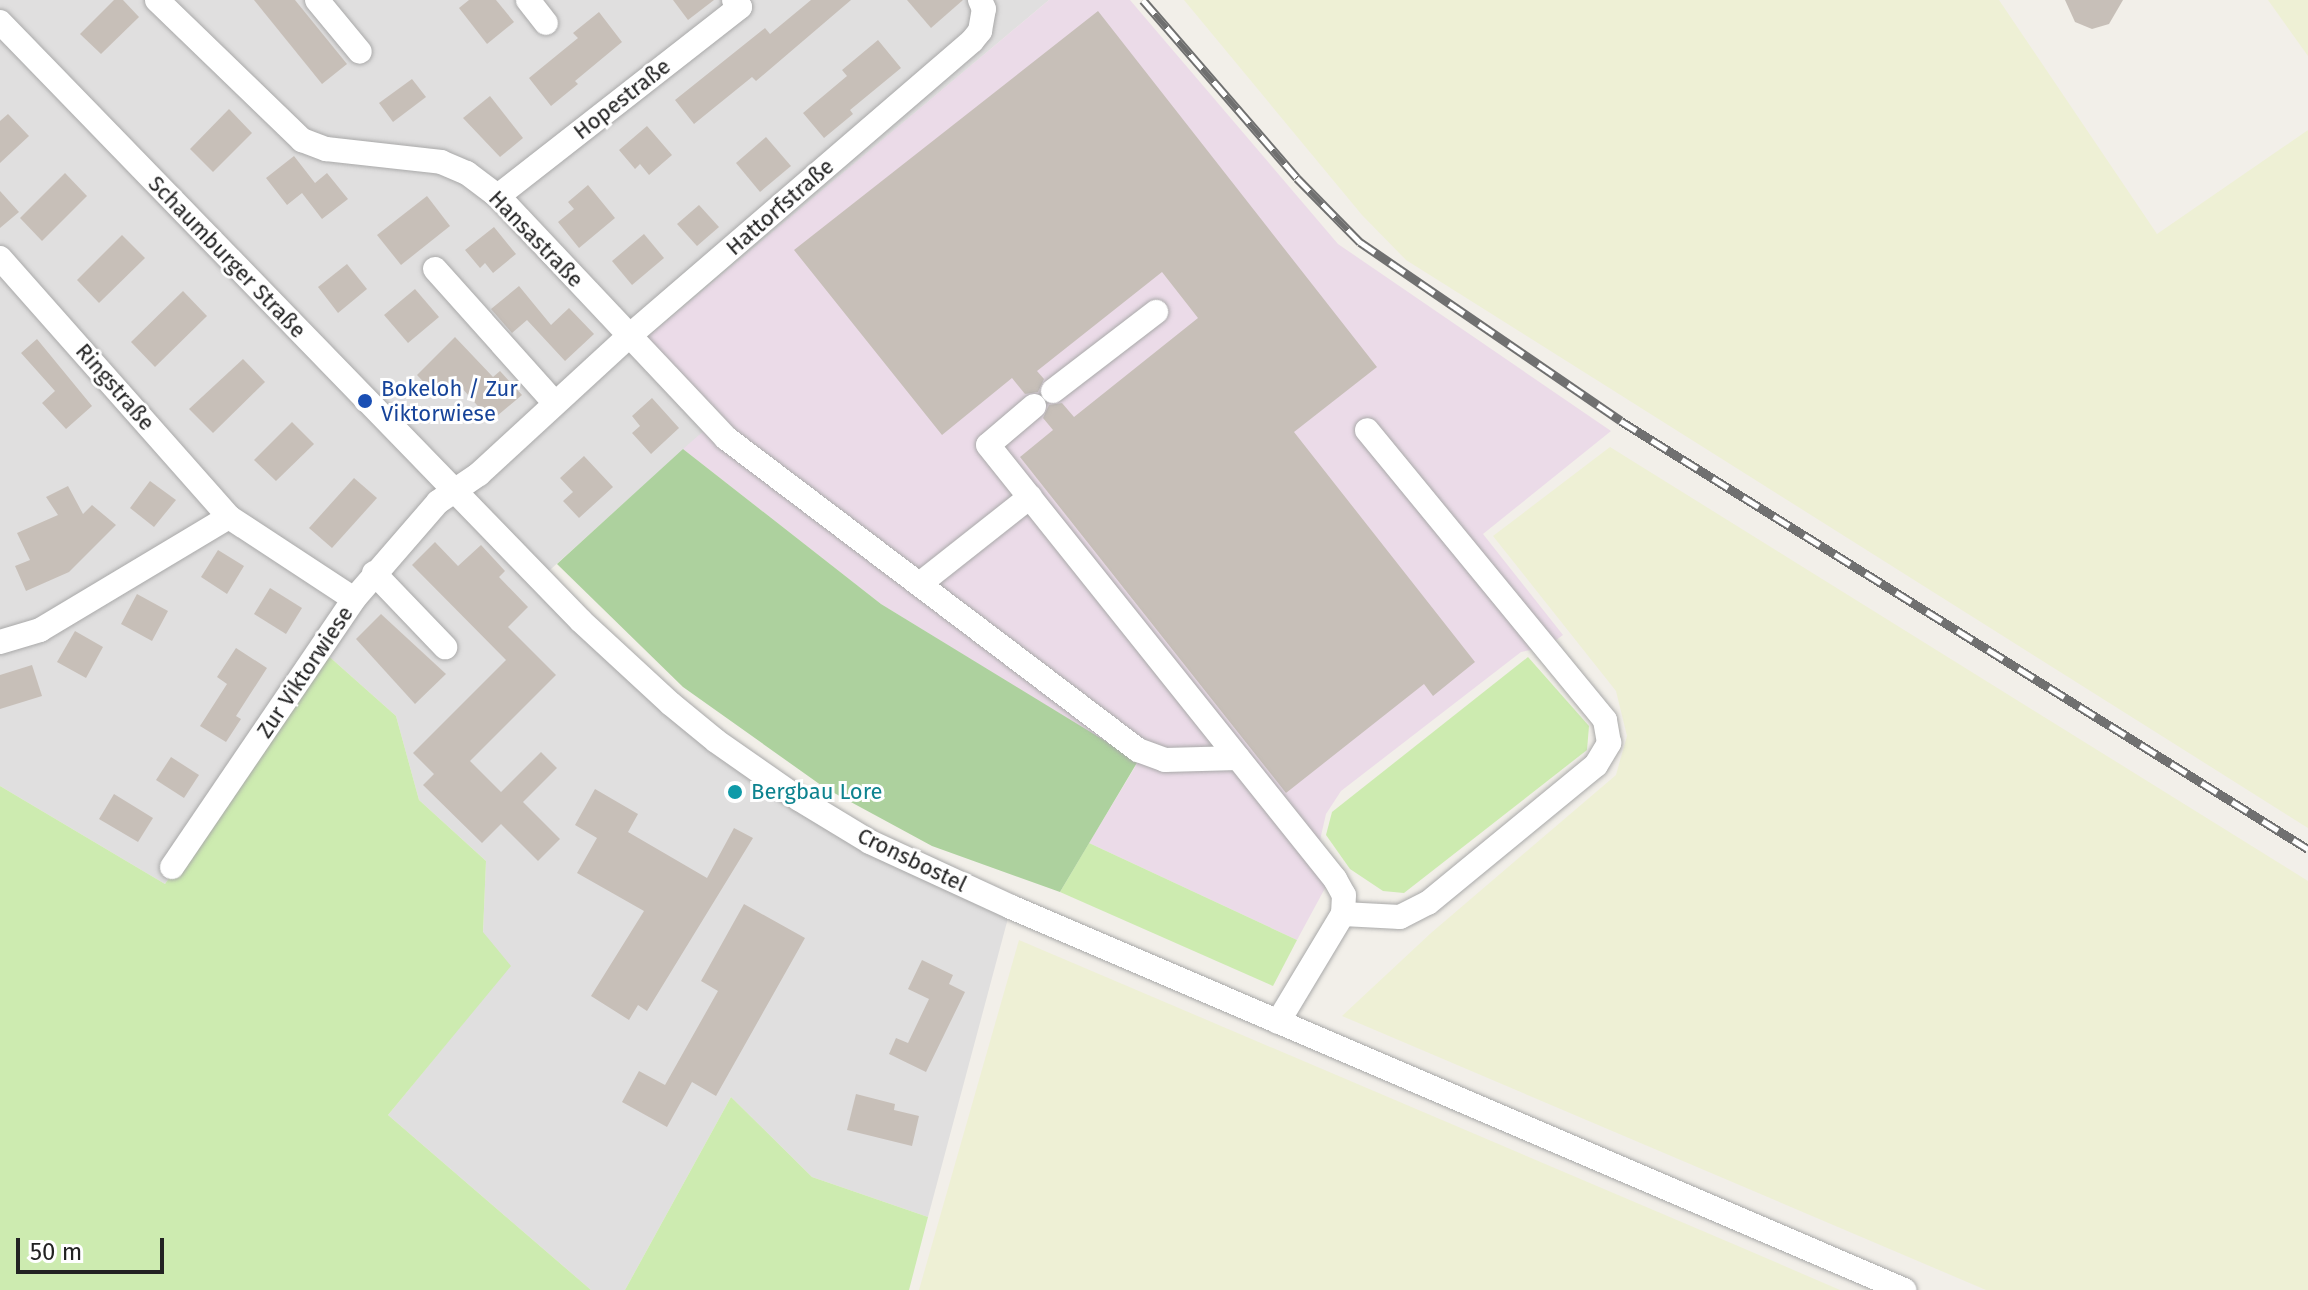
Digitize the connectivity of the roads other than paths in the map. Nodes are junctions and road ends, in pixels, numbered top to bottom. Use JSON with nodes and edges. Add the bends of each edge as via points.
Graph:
{"nodes":[{"id":1,"x":317,"y":0,"type":"edge"},
{"id":2,"x":528,"y":0,"type":"edge"},
{"id":3,"x":734,"y":0,"type":"edge"},
{"id":4,"x":980,"y":0,"type":"edge"},
{"id":5,"x":170,"y":4,"type":"edge"},
{"id":6,"x":0,"y":22,"type":"edge"},
{"id":7,"x":546,"y":23,"type":"dead end"},
{"id":8,"x":360,"y":52,"type":"dead end"},
{"id":9,"x":498,"y":196,"type":"junction"},
{"id":10,"x":0,"y":258,"type":"edge"},
{"id":11,"x":435,"y":269,"type":"dead end"},
{"id":12,"x":1156,"y":312,"type":"dead end"},
{"id":13,"x":628,"y":337,"type":"junction"},
{"id":14,"x":555,"y":403,"type":"junction"},
{"id":15,"x":1367,"y":430,"type":"dead end"},
{"id":16,"x":454,"y":491,"type":"junction"},
{"id":17,"x":1030,"y":497,"type":"junction"},
{"id":18,"x":229,"y":517,"type":"junction"},
{"id":19,"x":374,"y":573,"type":"junction"},
{"id":20,"x":921,"y":583,"type":"junction"},
{"id":21,"x":354,"y":599,"type":"junction"},
{"id":22,"x":0,"y":642,"type":"edge"},
{"id":23,"x":445,"y":647,"type":"dead end"},
{"id":24,"x":1238,"y":758,"type":"junction"},
{"id":25,"x":172,"y":867,"type":"dead end"},
{"id":26,"x":1343,"y":914,"type":"junction"},
{"id":27,"x":1278,"y":1022,"type":"junction"},
{"id":28,"x":1904,"y":1290,"type":"edge"}],
"edges":[{"from":1,"to":8,"type":"street"},
{"from":2,"to":7,"type":"street"},
{"from":3,"to":9,"type":"street","name":"Hopestraße","via":[[740,7]]},
{"from":4,"to":13,"type":"street","name":"Hattorfstraße","via":[[980,31],[972,41]]},
{"from":5,"to":9,"type":"street","name":"Hansastraße","via":[[302,140],[326,149],[441,162]]},
{"from":6,"to":16,"type":"street","name":"Schaumburger Straße"},
{"from":9,"to":13,"type":"street","name":"Hansastraße"},
{"from":10,"to":18,"type":"street","name":"Ringstraße"},
{"from":11,"to":14,"type":"street"},
{"from":12,"to":17,"type":"street","via":[[988,445]]},
{"from":13,"to":14,"type":"street","name":"Hattorfstraße"},
{"from":13,"to":20,"type":"street","name":"Hansastraße","via":[[726,438]]},
{"from":14,"to":16,"type":"street","name":"Hattorfstraße"},
{"from":15,"to":26,"type":"street","via":[[1605,720],[1609,743],[1596,765],[1428,903],[1400,917]]},
{"from":16,"to":19,"type":"street","name":"Zur Viktorwiese"},
{"from":16,"to":27,"type":"street","name":"Cronsbostel","via":[[640,678],[716,741],[799,799],[870,842]]},
{"from":17,"to":20,"type":"street"},
{"from":17,"to":24,"type":"street"},
{"from":18,"to":21,"type":"street","name":"Ringstraße"},
{"from":18,"to":22,"type":"street","via":[[40,630]]},
{"from":19,"to":21,"type":"street","name":"Zur Viktorwiese"},
{"from":19,"to":23,"type":"street"},
{"from":20,"to":24,"type":"street","name":"Hansastraße","via":[[1138,750],[1165,760]]},
{"from":21,"to":25,"type":"street","name":"Zur Viktorwiese"},
{"from":24,"to":26,"type":"street","via":[[1335,879],[1344,895]]},
{"from":26,"to":27,"type":"street"},
{"from":27,"to":28,"type":"street","name":"Cronsbostel"}]}
